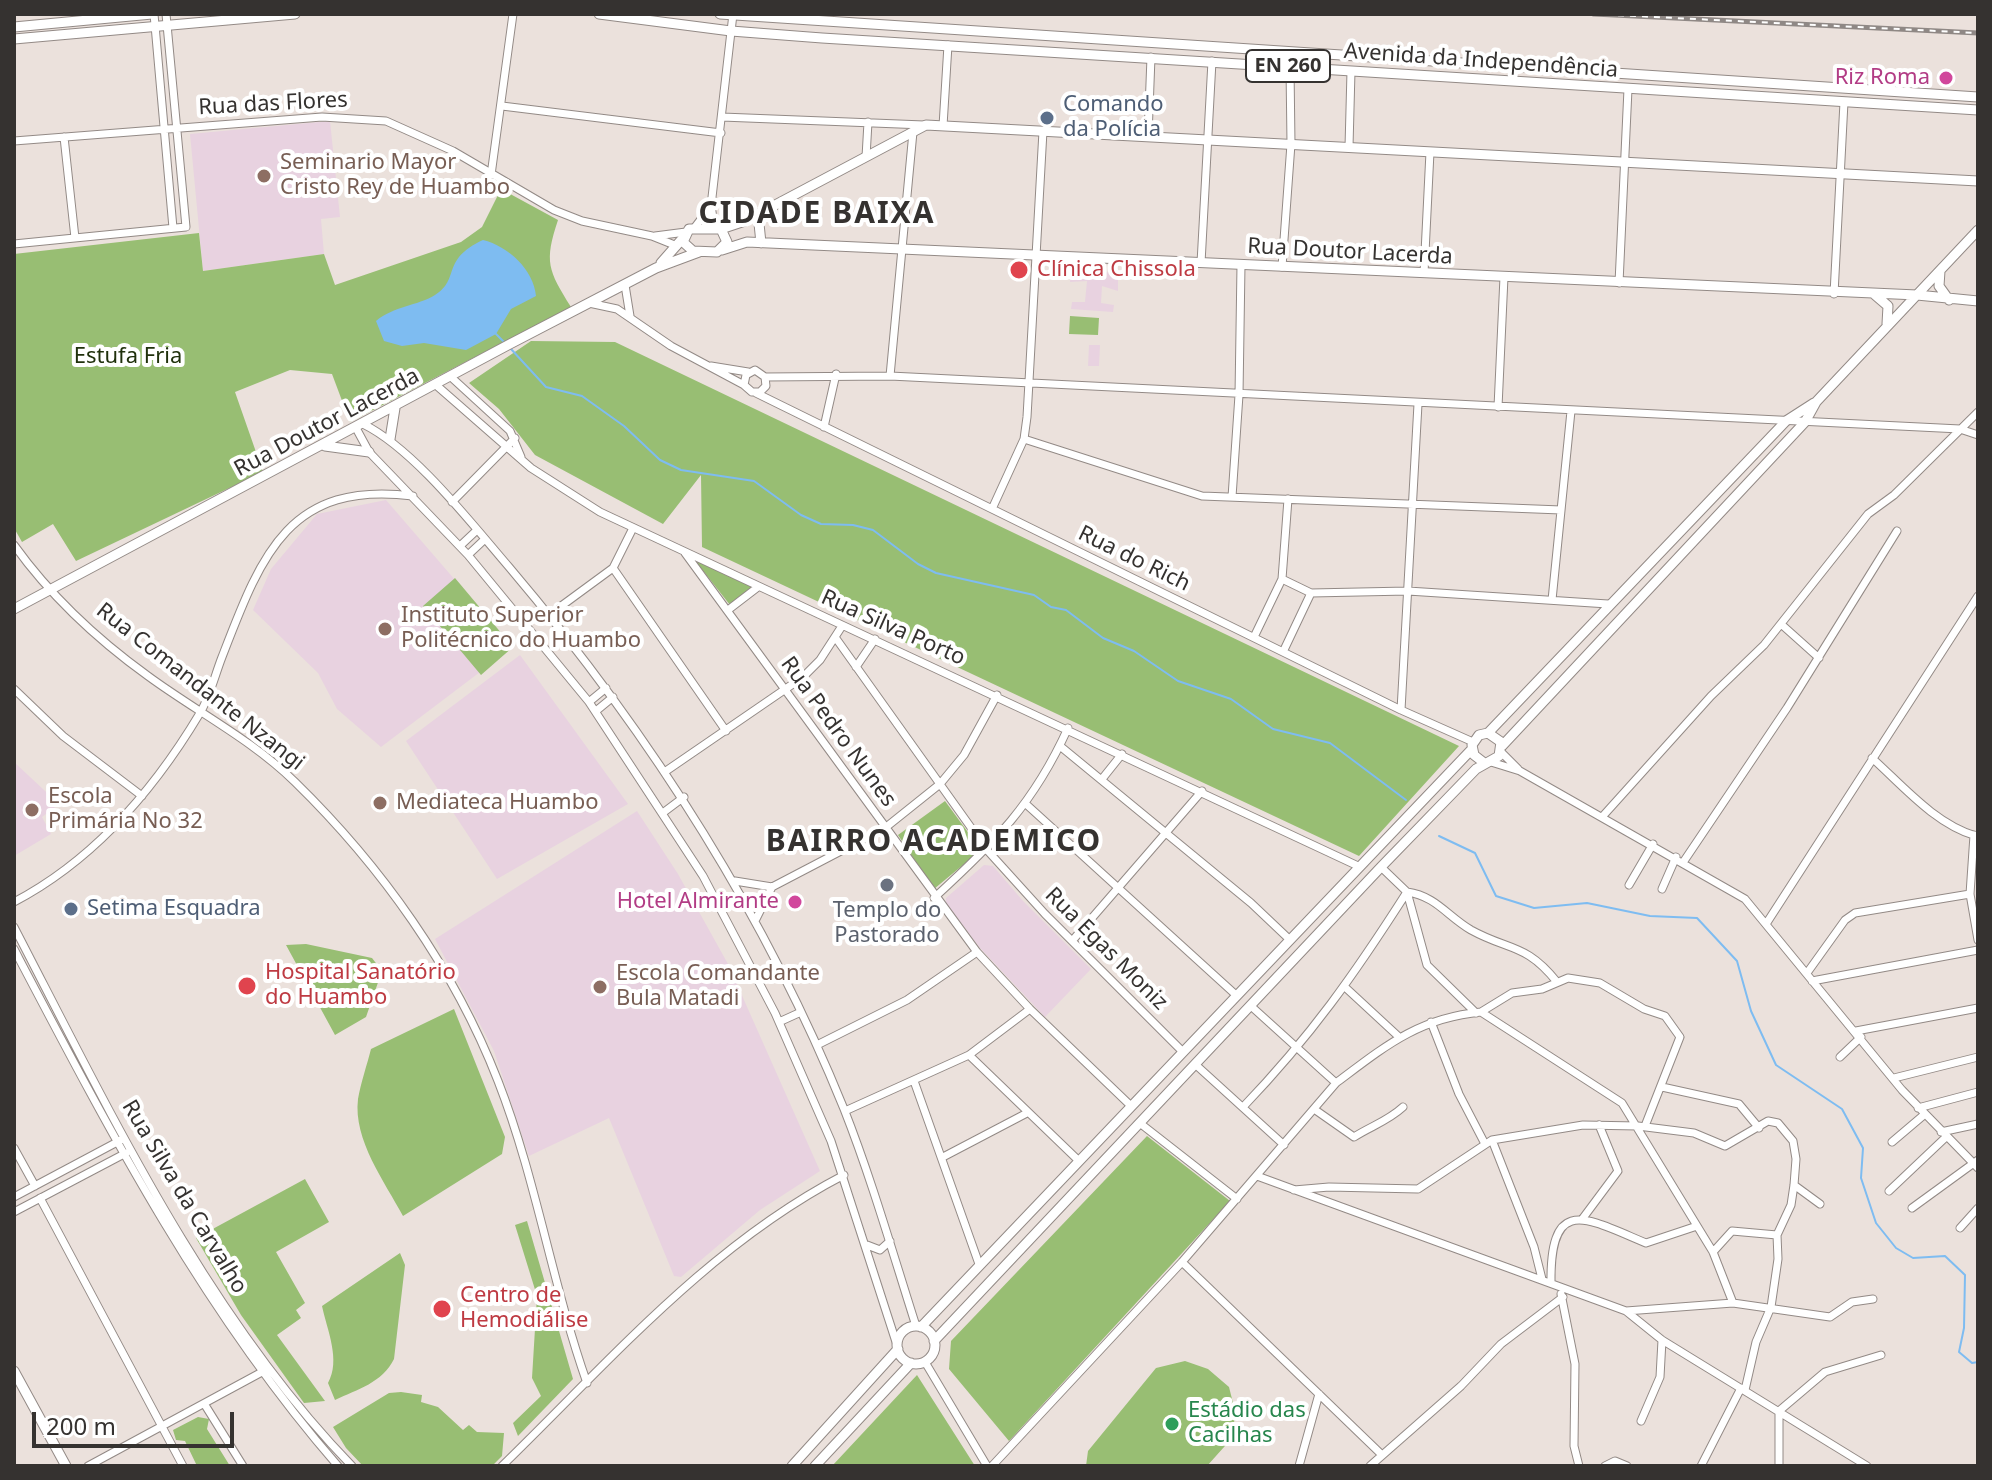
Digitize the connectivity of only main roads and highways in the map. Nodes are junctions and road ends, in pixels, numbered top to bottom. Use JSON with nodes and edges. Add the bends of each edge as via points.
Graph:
{"nodes":[{"id":1,"x":153,"y":14,"type":"edge"},
{"id":2,"x":295,"y":14,"type":"edge"},
{"id":3,"x":599,"y":14,"type":"edge"},
{"id":4,"x":720,"y":14,"type":"edge"},
{"id":5,"x":733,"y":15,"type":"edge"},
{"id":6,"x":627,"y":16,"type":"edge"},
{"id":7,"x":70,"y":22,"type":"junction"},
{"id":8,"x":823,"y":22,"type":"junction"},
{"id":9,"x":836,"y":23,"type":"junction"},
{"id":10,"x":14,"y":27,"type":"edge"},
{"id":11,"x":70,"y":35,"type":"junction"},
{"id":12,"x":1045,"y":37,"type":"junction"},
{"id":13,"x":822,"y":38,"type":"junction"},
{"id":14,"x":14,"y":39,"type":"edge"},
{"id":15,"x":836,"y":39,"type":"junction"},
{"id":16,"x":1252,"y":49,"type":"junction"},
{"id":17,"x":1045,"y":50,"type":"junction"},
{"id":18,"x":1421,"y":60,"type":"junction"},
{"id":19,"x":1252,"y":63,"type":"junction"},
{"id":20,"x":1561,"y":69,"type":"junction"},
{"id":21,"x":1421,"y":75,"type":"junction"},
{"id":22,"x":1696,"y":79,"type":"junction"},
{"id":23,"x":1561,"y":84,"type":"junction"},
{"id":24,"x":1771,"y":84,"type":"junction"},
{"id":25,"x":1696,"y":93,"type":"junction"},
{"id":26,"x":1929,"y":93,"type":"junction"},
{"id":27,"x":1771,"y":97,"type":"junction"},
{"id":28,"x":1978,"y":97,"type":"edge"},
{"id":29,"x":1928,"y":106,"type":"junction"},
{"id":30,"x":1978,"y":110,"type":"edge"},
{"id":31,"x":1978,"y":181,"type":"edge"},
{"id":32,"x":758,"y":214,"type":"junction"},
{"id":33,"x":718,"y":229,"type":"junction"},
{"id":34,"x":1978,"y":230,"type":"edge"},
{"id":35,"x":685,"y":235,"type":"junction"},
{"id":36,"x":761,"y":243,"type":"junction"},
{"id":37,"x":694,"y":250,"type":"junction"},
{"id":38,"x":722,"y":250,"type":"junction"},
{"id":39,"x":656,"y":268,"type":"junction"},
{"id":40,"x":1941,"y":268,"type":"junction"},
{"id":41,"x":1874,"y":294,"type":"junction"},
{"id":42,"x":1917,"y":295,"type":"junction"},
{"id":43,"x":1949,"y":300,"type":"junction"},
{"id":44,"x":1978,"y":301,"type":"edge"},
{"id":45,"x":1886,"y":325,"type":"junction"},
{"id":46,"x":1816,"y":402,"type":"junction"},
{"id":47,"x":395,"y":408,"type":"junction"},
{"id":48,"x":390,"y":439,"type":"road end"},
{"id":49,"x":322,"y":446,"type":"junction"},
{"id":50,"x":369,"y":452,"type":"road end"},
{"id":51,"x":14,"y":609,"type":"edge"},
{"id":52,"x":1488,"y":733,"type":"junction"},
{"id":53,"x":1472,"y":745,"type":"junction"},
{"id":54,"x":1501,"y":749,"type":"junction"},
{"id":55,"x":1487,"y":762,"type":"junction"},
{"id":56,"x":919,"y":1327,"type":"junction"},
{"id":57,"x":934,"y":1341,"type":"junction"},
{"id":58,"x":897,"y":1347,"type":"junction"},
{"id":59,"x":911,"y":1363,"type":"junction"},
{"id":60,"x":14,"y":1371,"type":"edge"},
{"id":61,"x":66,"y":1466,"type":"edge"},
{"id":62,"x":792,"y":1466,"type":"edge"},
{"id":63,"x":815,"y":1466,"type":"edge"}],
"edges":[{"from":1,"to":7,"type":"main road"},
{"from":2,"to":11,"type":"main road"},
{"from":3,"to":6,"type":"main road","name":"Avenida da Independência","number":"EN 260"},
{"from":4,"to":5,"type":"main road","name":"Avenida da Independência","number":"EN 260"},
{"from":5,"to":8,"type":"main road","name":"Avenida da Independência","number":"EN 260"},
{"from":6,"to":13,"type":"main road","name":"Avenida da Independência","number":"EN 260"},
{"from":7,"to":10,"type":"main road"},
{"from":7,"to":11,"type":"main road"},
{"from":8,"to":9,"type":"main road","name":"Avenida da Independência","number":"EN 260"},
{"from":8,"to":13,"type":"main road"},
{"from":9,"to":12,"type":"main road","name":"Avenida da Independência","number":"EN 260"},
{"from":9,"to":15,"type":"main road"},
{"from":11,"to":14,"type":"main road"},
{"from":12,"to":16,"type":"main road","name":"Avenida da Independência","number":"EN 260"},
{"from":12,"to":17,"type":"main road"},
{"from":13,"to":15,"type":"main road","name":"Avenida da Independência","number":"EN 260"},
{"from":15,"to":17,"type":"main road","name":"Avenida da Independência","number":"EN 260"},
{"from":16,"to":18,"type":"main road","name":"Avenida da Independência","number":"EN 260"},
{"from":16,"to":19,"type":"main road"},
{"from":17,"to":19,"type":"main road","name":"Avenida da Independência","number":"EN 260"},
{"from":18,"to":20,"type":"main road","name":"Avenida da Independência","number":"EN 260"},
{"from":18,"to":21,"type":"main road"},
{"from":19,"to":21,"type":"main road","name":"Avenida da Independência","number":"EN 260"},
{"from":20,"to":22,"type":"main road","name":"Avenida da Independência","number":"EN 260"},
{"from":20,"to":23,"type":"main road"},
{"from":21,"to":23,"type":"main road","name":"Avenida da Independência","number":"EN 260"},
{"from":22,"to":24,"type":"main road","name":"Avenida da Independência","number":"EN 260"},
{"from":22,"to":25,"type":"main road"},
{"from":23,"to":25,"type":"main road","name":"Avenida da Independência","number":"EN 260"},
{"from":24,"to":26,"type":"main road","name":"Avenida da Independência","number":"EN 260"},
{"from":24,"to":27,"type":"main road"},
{"from":25,"to":27,"type":"main road","name":"Avenida da Independência","number":"EN 260"},
{"from":26,"to":28,"type":"main road","name":"Avenida da Independência","number":"EN 260"},
{"from":26,"to":29,"type":"main road"},
{"from":27,"to":29,"type":"main road","name":"Avenida da Independência","number":"EN 260"},
{"from":29,"to":30,"type":"main road","name":"Avenida da Independência","number":"EN 260"},
{"from":31,"to":32,"type":"main road","via":[[926,125]]},
{"from":32,"to":33,"type":"main road"},
{"from":32,"to":36,"type":"main road"},
{"from":33,"to":35,"type":"main road"},
{"from":33,"to":38,"type":"main road","via":[[727,242]]},
{"from":34,"to":40,"type":"main road"},
{"from":35,"to":37,"type":"main road"},
{"from":35,"to":39,"type":"main road","name":"Rua Doutor Lacerda"},
{"from":36,"to":38,"type":"main road","name":"Rua Doutor Lacerda","via":[[738,243]]},
{"from":36,"to":41,"type":"main road","name":"Rua Doutor Lacerda"},
{"from":37,"to":38,"type":"main road","name":"Rua Doutor Lacerda"},
{"from":37,"to":39,"type":"main road","name":"Rua Doutor Lacerda"},
{"from":39,"to":47,"type":"main road","name":"Rua Doutor Lacerda"},
{"from":40,"to":42,"type":"main road"},
{"from":40,"to":43,"type":"main road","via":[[1939,286]]},
{"from":41,"to":42,"type":"main road","name":"Rua Doutor Lacerda"},
{"from":41,"to":45,"type":"main road","via":[[1888,306]]},
{"from":42,"to":43,"type":"main road","name":"Rua Doutor Lacerda"},
{"from":42,"to":45,"type":"main road"},
{"from":43,"to":44,"type":"main road","name":"Rua Doutor Lacerda"},
{"from":45,"to":46,"type":"main road"},
{"from":46,"to":52,"type":"main road","via":[[1786,421]]},
{"from":46,"to":54,"type":"main road","via":[[1805,422]]},
{"from":47,"to":48,"type":"main road"},
{"from":47,"to":49,"type":"main road","name":"Rua Doutor Lacerda"},
{"from":49,"to":50,"type":"main road"},
{"from":49,"to":51,"type":"main road","name":"Rua Doutor Lacerda"},
{"from":52,"to":53,"type":"main road"},
{"from":52,"to":54,"type":"main road","via":[[1497,737]]},
{"from":53,"to":55,"type":"main road"},
{"from":53,"to":56,"type":"main road"},
{"from":54,"to":55,"type":"main road"},
{"from":55,"to":57,"type":"main road","via":[[1381,867]]},
{"from":56,"to":57,"type":"main road"},
{"from":56,"to":58,"type":"main road","via":[[903,1331]]},
{"from":57,"to":59,"type":"main road","via":[[925,1362]]},
{"from":58,"to":59,"type":"main road"},
{"from":58,"to":62,"type":"main road"},
{"from":59,"to":63,"type":"main road"},
{"from":60,"to":61,"type":"main road"}]}
